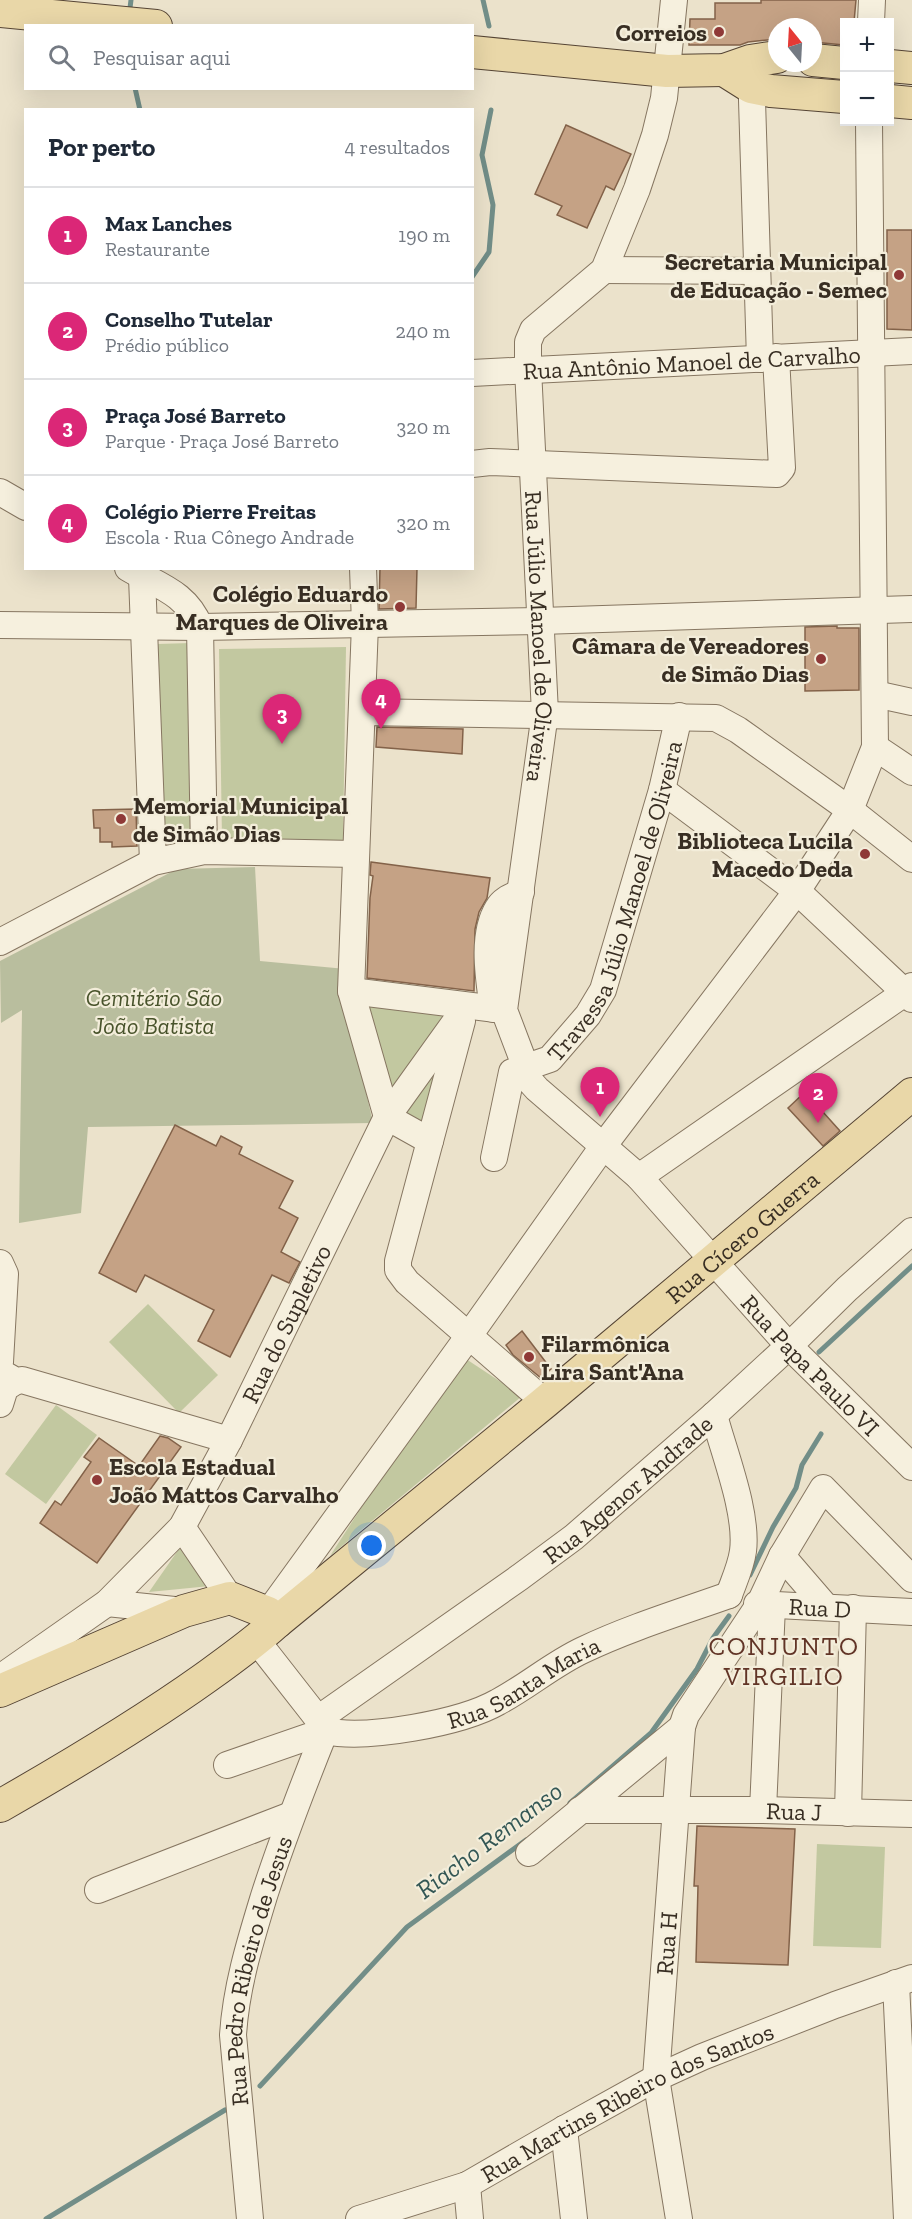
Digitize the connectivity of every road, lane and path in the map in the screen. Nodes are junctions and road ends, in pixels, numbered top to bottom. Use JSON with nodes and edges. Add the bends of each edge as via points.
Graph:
{"nodes":[{"id":1,"x":674,"y":0,"type":"edge"},
{"id":2,"x":872,"y":0,"type":"edge"},
{"id":3,"x":0,"y":11,"type":"edge"},
{"id":4,"x":872,"y":18,"type":"edge"},
{"id":5,"x":135,"y":24,"type":"edge"},
{"id":6,"x":474,"y":52,"type":"edge"},
{"id":7,"x":822,"y":61,"type":"edge"},
{"id":8,"x":840,"y":63,"type":"edge"},
{"id":9,"x":894,"y":66,"type":"edge"},
{"id":10,"x":912,"y":68,"type":"edge"},
{"id":11,"x":751,"y":69,"type":"edge"},
{"id":12,"x":667,"y":71,"type":"junction"},
{"id":13,"x":840,"y":98,"type":"edge"},
{"id":14,"x":894,"y":101,"type":"edge"},
{"id":15,"x":912,"y":103,"type":"edge"},
{"id":16,"x":869,"y":126,"type":"edge"},
{"id":17,"x":604,"y":270,"type":"junction"},
{"id":18,"x":757,"y":271,"type":"junction"},
{"id":19,"x":912,"y":351,"type":"edge"},
{"id":20,"x":870,"y":353,"type":"junction"},
{"id":21,"x":768,"y":358,"type":"junction"},
{"id":22,"x":528,"y":369,"type":"junction"},
{"id":23,"x":474,"y":373,"type":"edge"},
{"id":24,"x":474,"y":464,"type":"edge"},
{"id":25,"x":533,"y":464,"type":"junction"},
{"id":26,"x":0,"y":492,"type":"edge"},
{"id":27,"x":24,"y":506,"type":"edge"},
{"id":28,"x":363,"y":570,"type":"edge"},
{"id":29,"x":135,"y":573,"type":"edge"},
{"id":30,"x":912,"y":609,"type":"edge"},
{"id":31,"x":873,"y":611,"type":"junction"},
{"id":32,"x":541,"y":621,"type":"junction"},
{"id":33,"x":365,"y":624,"type":"junction"},
{"id":34,"x":0,"y":625,"type":"edge"},
{"id":35,"x":143,"y":627,"type":"junction"},
{"id":36,"x":200,"y":627,"type":"junction"},
{"id":37,"x":875,"y":694,"type":"junction"},
{"id":38,"x":912,"y":702,"type":"edge"},
{"id":39,"x":362,"y":712,"type":"junction"},
{"id":40,"x":545,"y":713,"type":"junction"},
{"id":41,"x":679,"y":716,"type":"junction"},
{"id":42,"x":875,"y":747,"type":"junction"},
{"id":43,"x":912,"y":772,"type":"edge"},
{"id":44,"x":662,"y":790,"type":"junction"},
{"id":45,"x":850,"y":810,"type":"junction"},
{"id":46,"x":204,"y":851,"type":"junction"},
{"id":47,"x":355,"y":854,"type":"junction"},
{"id":48,"x":912,"y":859,"type":"edge"},
{"id":49,"x":153,"y":862,"type":"junction"},
{"id":50,"x":797,"y":891,"type":"junction"},
{"id":51,"x":0,"y":942,"type":"edge"},
{"id":52,"x":351,"y":990,"type":"junction"},
{"id":53,"x":910,"y":992,"type":"edge"},
{"id":54,"x":466,"y":1007,"type":"junction"},
{"id":55,"x":499,"y":1010,"type":"junction"},
{"id":56,"x":526,"y":1068,"type":"junction"},
{"id":57,"x":912,"y":1094,"type":"edge"},
{"id":58,"x":387,"y":1117,"type":"junction"},
{"id":59,"x":430,"y":1141,"type":"junction"},
{"id":60,"x":604,"y":1145,"type":"junction"},
{"id":61,"x":494,"y":1158,"type":"dead end"},
{"id":62,"x":639,"y":1177,"type":"junction"},
{"id":63,"x":912,"y":1232,"type":"edge"},
{"id":64,"x":714,"y":1260,"type":"junction"},
{"id":65,"x":0,"y":1263,"type":"edge"},
{"id":66,"x":468,"y":1337,"type":"junction"},
{"id":67,"x":789,"y":1346,"type":"junction"},
{"id":68,"x":5,"y":1372,"type":"edge"},
{"id":69,"x":545,"y":1402,"type":"junction"},
{"id":70,"x":0,"y":1404,"type":"edge"},
{"id":71,"x":714,"y":1416,"type":"junction"},
{"id":72,"x":229,"y":1440,"type":"junction"},
{"id":73,"x":912,"y":1467,"type":"edge"},
{"id":74,"x":182,"y":1527,"type":"junction"},
{"id":75,"x":782,"y":1556,"type":"junction"},
{"id":76,"x":912,"y":1579,"type":"edge"},
{"id":77,"x":729,"y":1595,"type":"junction"},
{"id":78,"x":230,"y":1598,"type":"junction"},
{"id":79,"x":107,"y":1603,"type":"junction"},
{"id":80,"x":765,"y":1605,"type":"junction"},
{"id":81,"x":826,"y":1607,"type":"junction"},
{"id":82,"x":853,"y":1608,"type":"junction"},
{"id":83,"x":184,"y":1611,"type":"junction"},
{"id":84,"x":912,"y":1612,"type":"edge"},
{"id":85,"x":267,"y":1625,"type":"junction"},
{"id":86,"x":0,"y":1678,"type":"edge"},
{"id":87,"x":0,"y":1691,"type":"edge"},
{"id":88,"x":322,"y":1725,"type":"junction"},
{"id":89,"x":682,"y":1726,"type":"junction"},
{"id":90,"x":227,"y":1765,"type":"dead end"},
{"id":91,"x":0,"y":1806,"type":"edge"},
{"id":92,"x":580,"y":1810,"type":"junction"},
{"id":93,"x":676,"y":1810,"type":"junction"},
{"id":94,"x":763,"y":1810,"type":"junction"},
{"id":95,"x":848,"y":1813,"type":"junction"},
{"id":96,"x":912,"y":1814,"type":"edge"},
{"id":97,"x":291,"y":1815,"type":"junction"},
{"id":98,"x":529,"y":1853,"type":"dead end"},
{"id":99,"x":98,"y":1890,"type":"dead end"},
{"id":100,"x":904,"y":1981,"type":"edge"},
{"id":101,"x":657,"y":2078,"type":"junction"},
{"id":102,"x":564,"y":2129,"type":"junction"},
{"id":103,"x":467,"y":2186,"type":"junction"},
{"id":104,"x":250,"y":2219,"type":"edge"},
{"id":105,"x":359,"y":2219,"type":"edge"},
{"id":106,"x":470,"y":2219,"type":"edge"},
{"id":107,"x":574,"y":2219,"type":"edge"},
{"id":108,"x":679,"y":2219,"type":"edge"},
{"id":109,"x":907,"y":2219,"type":"edge"}],
"edges":[{"from":1,"to":12,"type":"street"},
{"from":2,"to":4,"type":"street"},
{"from":3,"to":5,"type":"main road"},
{"from":6,"to":12,"type":"main road"},
{"from":7,"to":8,"type":"main road"},
{"from":9,"to":10,"type":"main road"},
{"from":11,"to":12,"type":"main road"},
{"from":11,"to":13,"type":"main road","via":[[771,91]]},
{"from":11,"to":18,"type":"street"},
{"from":12,"to":17,"type":"street","via":[[655,135]]},
{"from":14,"to":15,"type":"main road"},
{"from":16,"to":20,"type":"street"},
{"from":17,"to":18,"type":"street"},
{"from":17,"to":22,"type":"street","name":"Rua Júlio Manoel de Oliveira","via":[[533,330],[528,342]]},
{"from":18,"to":21,"type":"street"},
{"from":19,"to":20,"type":"street","name":"Rua Antônio Manoel de Carvalho"},
{"from":20,"to":21,"type":"street","name":"Rua Antônio Manoel de Carvalho"},
{"from":20,"to":31,"type":"street"},
{"from":21,"to":22,"type":"street","name":"Rua Antônio Manoel de Carvalho"},
{"from":21,"to":25,"type":"street","via":[[782,468],[777,474]]},
{"from":22,"to":23,"type":"street","name":"Rua Antônio Manoel de Carvalho"},
{"from":22,"to":25,"type":"street","name":"Rua Júlio Manoel de Oliveira"},
{"from":24,"to":25,"type":"street"},
{"from":25,"to":32,"type":"street","name":"Rua Júlio Manoel de Oliveira"},
{"from":26,"to":27,"type":"street"},
{"from":28,"to":33,"type":"street"},
{"from":29,"to":35,"type":"street"},
{"from":29,"to":36,"type":"street","via":[[187,603]]},
{"from":30,"to":31,"type":"street"},
{"from":31,"to":32,"type":"street"},
{"from":31,"to":37,"type":"street"},
{"from":32,"to":33,"type":"street"},
{"from":32,"to":40,"type":"street","name":"Rua Júlio Manoel de Oliveira"},
{"from":33,"to":36,"type":"street"},
{"from":33,"to":39,"type":"street"},
{"from":34,"to":35,"type":"street"},
{"from":35,"to":36,"type":"street"},
{"from":35,"to":49,"type":"street"},
{"from":36,"to":46,"type":"street"},
{"from":37,"to":38,"type":"street"},
{"from":37,"to":42,"type":"street"},
{"from":39,"to":40,"type":"street"},
{"from":39,"to":47,"type":"street"},
{"from":40,"to":41,"type":"street"},
{"from":40,"to":55,"type":"street","name":"Rua Júlio Manoel de Oliveira","via":[[521,892]]},
{"from":41,"to":44,"type":"street","name":"Travessa Júlio Manoel de Oliveira"},
{"from":41,"to":45,"type":"street","via":[[726,721]]},
{"from":42,"to":43,"type":"street"},
{"from":42,"to":45,"type":"street"},
{"from":44,"to":50,"type":"street"},
{"from":44,"to":56,"type":"street","name":"Travessa Júlio Manoel de Oliveira","via":[[603,990],[550,1059]]},
{"from":45,"to":48,"type":"street"},
{"from":45,"to":50,"type":"street"},
{"from":46,"to":47,"type":"street"},
{"from":46,"to":49,"type":"street"},
{"from":47,"to":52,"type":"street"},
{"from":49,"to":51,"type":"street"},
{"from":50,"to":53,"type":"street"},
{"from":50,"to":60,"type":"street"},
{"from":52,"to":54,"type":"street"},
{"from":52,"to":58,"type":"street"},
{"from":53,"to":62,"type":"street"},
{"from":54,"to":55,"type":"street"},
{"from":54,"to":58,"type":"street","name":"Rua do Supletivo"},
{"from":54,"to":59,"type":"street"},
{"from":55,"to":56,"type":"street","name":"Travessa Júlio Manoel de Oliveira"},
{"from":56,"to":60,"type":"street","name":"Travessa Júlio Manoel de Oliveira","via":[[528,1079],[542,1094]]},
{"from":56,"to":61,"type":"street","via":[[512,1072]]},
{"from":57,"to":64,"type":"main road","name":"Rua Cícero Guerra"},
{"from":58,"to":59,"type":"street"},
{"from":58,"to":72,"type":"street","name":"Rua do Supletivo"},
{"from":59,"to":66,"type":"street","via":[[398,1270]]},
{"from":60,"to":62,"type":"street","name":"Travessa Júlio Manoel de Oliveira"},
{"from":60,"to":66,"type":"street"},
{"from":62,"to":64,"type":"street","name":"Rua Papa Paulo VI"},
{"from":63,"to":67,"type":"street","name":"Rua Agenor Andrade"},
{"from":64,"to":67,"type":"street","name":"Rua Papa Paulo VI"},
{"from":64,"to":69,"type":"main road","name":"Rua Cícero Guerra"},
{"from":65,"to":68,"type":"street","via":[[5,1274]]},
{"from":66,"to":69,"type":"street"},
{"from":66,"to":85,"type":"street"},
{"from":67,"to":71,"type":"street","name":"Rua Agenor Andrade"},
{"from":67,"to":73,"type":"street","name":"Rua Papa Paulo VI"},
{"from":68,"to":70,"type":"street","via":[[6,1388]]},
{"from":68,"to":72,"type":"street"},
{"from":69,"to":85,"type":"main road","name":"Rua Cícero Guerra"},
{"from":71,"to":77,"type":"street","via":[[743,1528],[742,1557]]},
{"from":71,"to":88,"type":"street","name":"Rua Agenor Andrade","via":[[574,1537]]},
{"from":72,"to":74,"type":"street","name":"Rua do Supletivo"},
{"from":74,"to":78,"type":"street"},
{"from":74,"to":79,"type":"street","name":"Rua do Supletivo"},
{"from":75,"to":76,"type":"street","via":[[823,1488]]},
{"from":75,"to":80,"type":"street"},
{"from":75,"to":81,"type":"street"},
{"from":77,"to":80,"type":"street","name":"Rua D"},
{"from":77,"to":88,"type":"street","name":"Rua Santa Maria","via":[[585,1649],[479,1711],[426,1725],[355,1734]]},
{"from":78,"to":83,"type":"main road"},
{"from":78,"to":85,"type":"main road"},
{"from":79,"to":83,"type":"street"},
{"from":79,"to":86,"type":"street","name":"Rua do Supletivo"},
{"from":80,"to":81,"type":"street","name":"Rua D"},
{"from":80,"to":89,"type":"street"},
{"from":80,"to":94,"type":"street"},
{"from":81,"to":82,"type":"street","name":"Rua D"},
{"from":82,"to":84,"type":"street","name":"Rua D"},
{"from":82,"to":95,"type":"street"},
{"from":83,"to":87,"type":"main road"},
{"from":85,"to":88,"type":"street"},
{"from":85,"to":91,"type":"main road","name":"Rua Cícero Guerra","via":[[170,1703]]},
{"from":88,"to":90,"type":"street"},
{"from":88,"to":97,"type":"street","name":"Rua Pedro Ribeiro de Jesus"},
{"from":89,"to":92,"type":"street"},
{"from":89,"to":93,"type":"street"},
{"from":92,"to":93,"type":"street","name":"Rua J"},
{"from":92,"to":98,"type":"street"},
{"from":93,"to":94,"type":"street","name":"Rua J"},
{"from":93,"to":101,"type":"street","name":"Rua H"},
{"from":94,"to":95,"type":"street","name":"Rua J"},
{"from":95,"to":96,"type":"street","name":"Rua J"},
{"from":97,"to":99,"type":"street"},
{"from":97,"to":104,"type":"street","name":"Rua Pedro Ribeiro de Jesus","via":[[244,1958],[235,2009],[233,2035]]},
{"from":100,"to":101,"type":"street","name":"Rua Martins Ribeiro dos Santos","via":[[814,2013]]},
{"from":100,"to":109,"type":"street"},
{"from":101,"to":102,"type":"street","name":"Rua Martins Ribeiro dos Santos"},
{"from":101,"to":108,"type":"street","name":"Rua H"},
{"from":102,"to":103,"type":"street","name":"Rua Martins Ribeiro dos Santos"},
{"from":102,"to":107,"type":"street"},
{"from":103,"to":105,"type":"street","name":"Rua Martins Ribeiro dos Santos"},
{"from":103,"to":106,"type":"street"}]}
